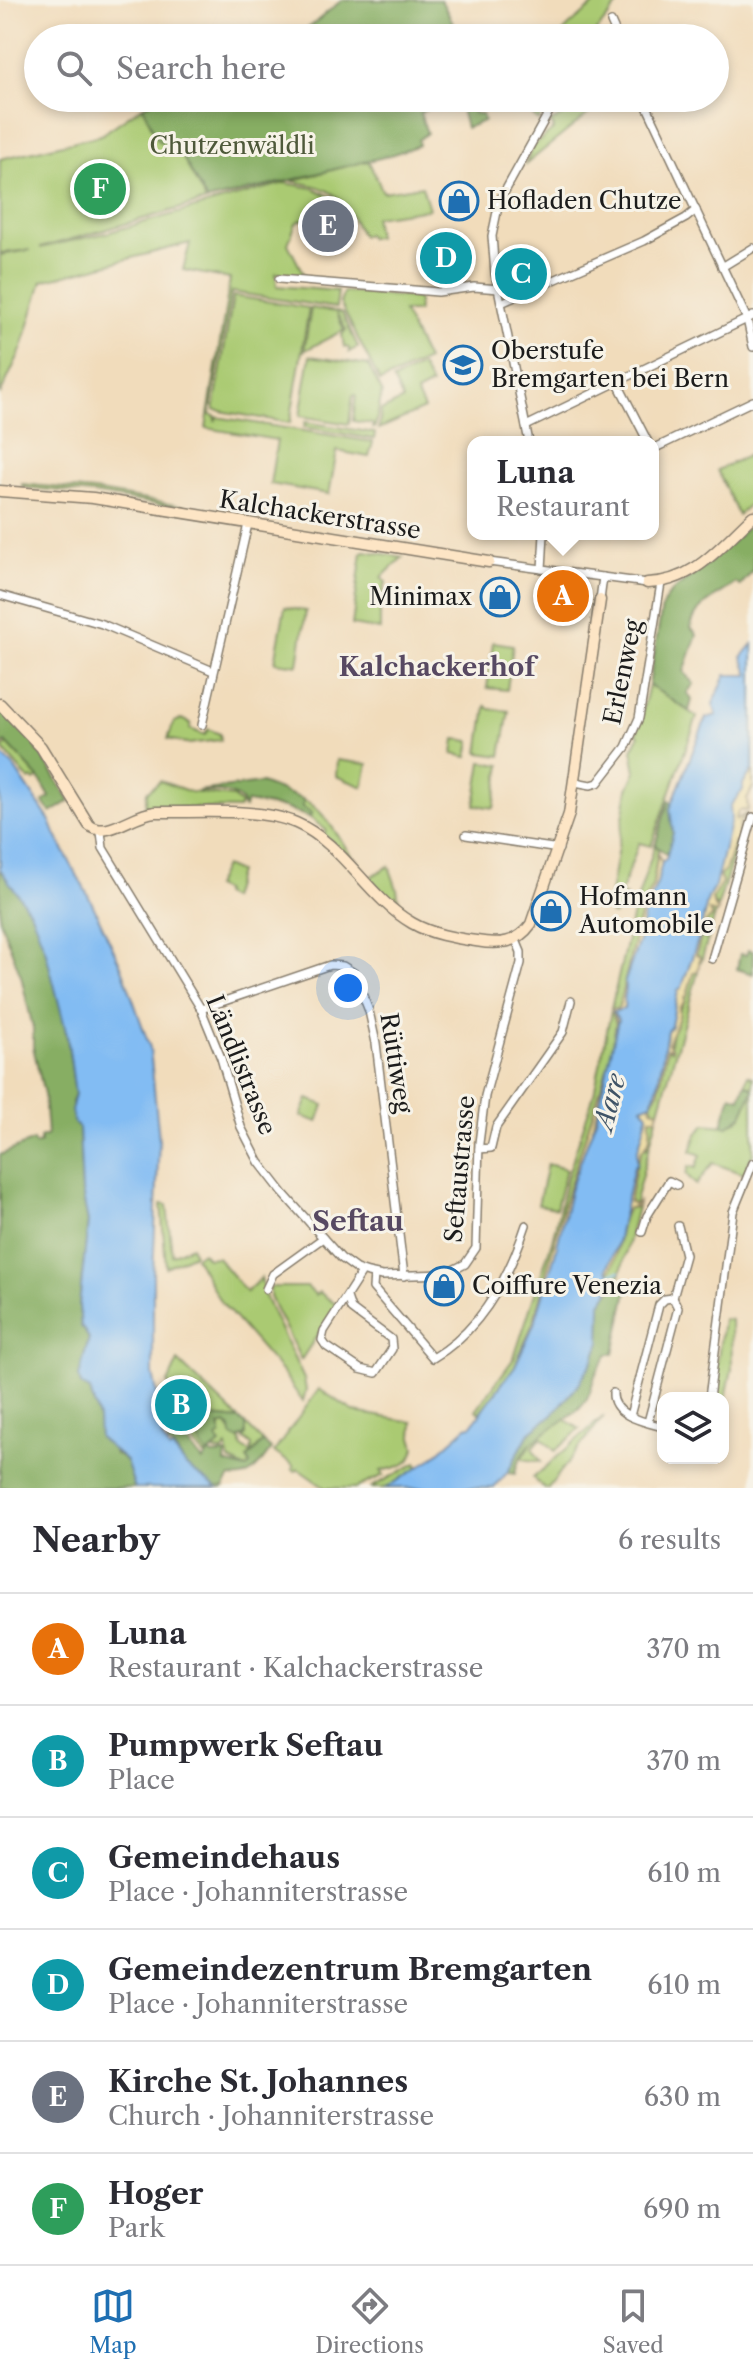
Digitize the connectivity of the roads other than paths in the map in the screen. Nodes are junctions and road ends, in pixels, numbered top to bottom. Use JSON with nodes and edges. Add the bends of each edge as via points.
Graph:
{"nodes":[{"id":1,"x":549,"y":112,"type":"edge"},
{"id":2,"x":650,"y":112,"type":"edge"},
{"id":3,"x":696,"y":210,"type":"junction"},
{"id":4,"x":753,"y":248,"type":"edge"},
{"id":5,"x":722,"y":267,"type":"junction"},
{"id":6,"x":279,"y":279,"type":"dead end"},
{"id":7,"x":499,"y":289,"type":"junction"},
{"id":8,"x":501,"y":303,"type":"junction"},
{"id":9,"x":750,"y":318,"type":"edge"},
{"id":10,"x":753,"y":347,"type":"edge"},
{"id":11,"x":617,"y":382,"type":"junction"},
{"id":12,"x":753,"y":401,"type":"edge"},
{"id":13,"x":526,"y":426,"type":"junction"},
{"id":14,"x":528,"y":436,"type":"edge"},
{"id":15,"x":645,"y":436,"type":"edge"},
{"id":16,"x":659,"y":446,"type":"edge"},
{"id":17,"x":1,"y":495,"type":"edge"},
{"id":18,"x":753,"y":516,"type":"edge"},
{"id":19,"x":248,"y":524,"type":"junction"},
{"id":20,"x":544,"y":540,"type":"edge"},
{"id":21,"x":489,"y":562,"type":"joint"},
{"id":22,"x":542,"y":569,"type":"junction"},
{"id":23,"x":603,"y":577,"type":"junction"},
{"id":24,"x":647,"y":583,"type":"joint"},
{"id":25,"x":661,"y":583,"type":"junction"},
{"id":26,"x":0,"y":595,"type":"edge"},
{"id":27,"x":600,"y":600,"type":"joint"},
{"id":28,"x":213,"y":671,"type":"junction"},
{"id":29,"x":0,"y":704,"type":"edge"},
{"id":30,"x":202,"y":725,"type":"dead end"},
{"id":31,"x":575,"y":782,"type":"junction"},
{"id":32,"x":753,"y":817,"type":"edge"},
{"id":33,"x":101,"y":832,"type":"junction"},
{"id":34,"x":466,"y":835,"type":"dead end"},
{"id":35,"x":559,"y":849,"type":"junction"},
{"id":36,"x":516,"y":940,"type":"junction"},
{"id":37,"x":712,"y":959,"type":"dead end"},
{"id":38,"x":571,"y":1001,"type":"dead end"},
{"id":39,"x":201,"y":1009,"type":"junction"},
{"id":40,"x":479,"y":1149,"type":"junction"},
{"id":41,"x":753,"y":1163,"type":"edge"},
{"id":42,"x":677,"y":1185,"type":"dead end"},
{"id":43,"x":526,"y":1225,"type":"dead end"},
{"id":44,"x":678,"y":1226,"type":"dead end"},
{"id":45,"x":642,"y":1232,"type":"dead end"},
{"id":46,"x":323,"y":1238,"type":"junction"},
{"id":47,"x":362,"y":1272,"type":"junction"},
{"id":48,"x":374,"y":1275,"type":"junction"},
{"id":49,"x":404,"y":1276,"type":"junction"},
{"id":50,"x":266,"y":1289,"type":"dead end"},
{"id":51,"x":347,"y":1297,"type":"junction"},
{"id":52,"x":673,"y":1298,"type":"junction"},
{"id":53,"x":710,"y":1392,"type":"edge"},
{"id":54,"x":613,"y":1393,"type":"dead end"},
{"id":55,"x":630,"y":1416,"type":"junction"},
{"id":56,"x":648,"y":1422,"type":"junction"},
{"id":57,"x":657,"y":1425,"type":"edge"}],
"edges":[{"from":1,"to":7,"type":"street","via":[[496,212],[492,245]]},
{"from":2,"to":3,"type":"street"},
{"from":3,"to":5,"type":"street"},
{"from":3,"to":8,"type":"street","via":[[644,241]]},
{"from":4,"to":5,"type":"street"},
{"from":5,"to":9,"type":"street"},
{"from":6,"to":7,"type":"street","via":[[438,292]]},
{"from":7,"to":8,"type":"street"},
{"from":8,"to":13,"type":"street"},
{"from":9,"to":10,"type":"street"},
{"from":9,"to":11,"type":"street"},
{"from":11,"to":13,"type":"street"},
{"from":11,"to":15,"type":"street"},
{"from":12,"to":16,"type":"street"},
{"from":13,"to":14,"type":"street"},
{"from":17,"to":19,"type":"street","name":"Kalchackerstrasse","via":[[76,495]]},
{"from":18,"to":25,"type":"street","name":"Kalchackerstrasse","via":[[691,572]]},
{"from":19,"to":21,"type":"street","name":"Kalchackerstrasse"},
{"from":19,"to":28,"type":"street"},
{"from":20,"to":22,"type":"street"},
{"from":21,"to":22,"type":"street","name":"Kalchackerstrasse"},
{"from":22,"to":23,"type":"street","name":"Kalchackerstrasse"},
{"from":23,"to":24,"type":"street","name":"Kalchackerstrasse"},
{"from":23,"to":27,"type":"street"},
{"from":24,"to":25,"type":"street","name":"Kalchackerstrasse"},
{"from":25,"to":31,"type":"street","name":"Erlenweg","via":[[642,706],[633,732],[598,783]]},
{"from":26,"to":28,"type":"street","via":[[102,624]]},
{"from":27,"to":31,"type":"street"},
{"from":28,"to":30,"type":"street"},
{"from":29,"to":33,"type":"street","name":"Ländlistrasse","via":[[41,747],[89,825]]},
{"from":31,"to":35,"type":"street"},
{"from":32,"to":37,"type":"street"},
{"from":33,"to":36,"type":"street","via":[[145,813],[278,817],[317,835],[414,924],[482,942]]},
{"from":33,"to":39,"type":"street","name":"Ländlistrasse","via":[[103,848]]},
{"from":34,"to":35,"type":"street"},
{"from":35,"to":36,"type":"street","via":[[531,924]]},
{"from":36,"to":40,"type":"street","name":"Seftaustrasse","via":[[521,963],[485,1096]]},
{"from":38,"to":40,"type":"street","via":[[563,1032],[501,1119],[491,1148]]},
{"from":39,"to":46,"type":"street","name":"Ländlistrasse","via":[[241,1127],[259,1162]]},
{"from":39,"to":49,"type":"street","name":"Rüttiweg","via":[[330,965],[354,973],[369,1011],[382,1077]]},
{"from":40,"to":49,"type":"street","name":"Seftaustrasse","via":[[473,1255],[452,1273]]},
{"from":41,"to":53,"type":"street","via":[[732,1214]]},
{"from":42,"to":45,"type":"street","via":[[669,1181]]},
{"from":43,"to":48,"type":"street","via":[[511,1268],[488,1304],[462,1338],[433,1358],[373,1288]]},
{"from":44,"to":52,"type":"street","via":[[685,1255]]},
{"from":46,"to":47,"type":"street","name":"Ländlistrasse"},
{"from":46,"to":50,"type":"street","via":[[273,1274]]},
{"from":47,"to":48,"type":"street","name":"Ländlistrasse"},
{"from":47,"to":51,"type":"street"},
{"from":48,"to":49,"type":"street","name":"Seftaustrasse"},
{"from":51,"to":51,"type":"street","via":[[351,1309],[391,1339],[391,1352],[376,1373],[360,1369],[322,1340]]},
{"from":52,"to":55,"type":"street","via":[[659,1305]]},
{"from":52,"to":56,"type":"street","via":[[678,1308]]},
{"from":54,"to":55,"type":"street","via":[[614,1405]]},
{"from":55,"to":56,"type":"street"},
{"from":56,"to":57,"type":"street"}]}
